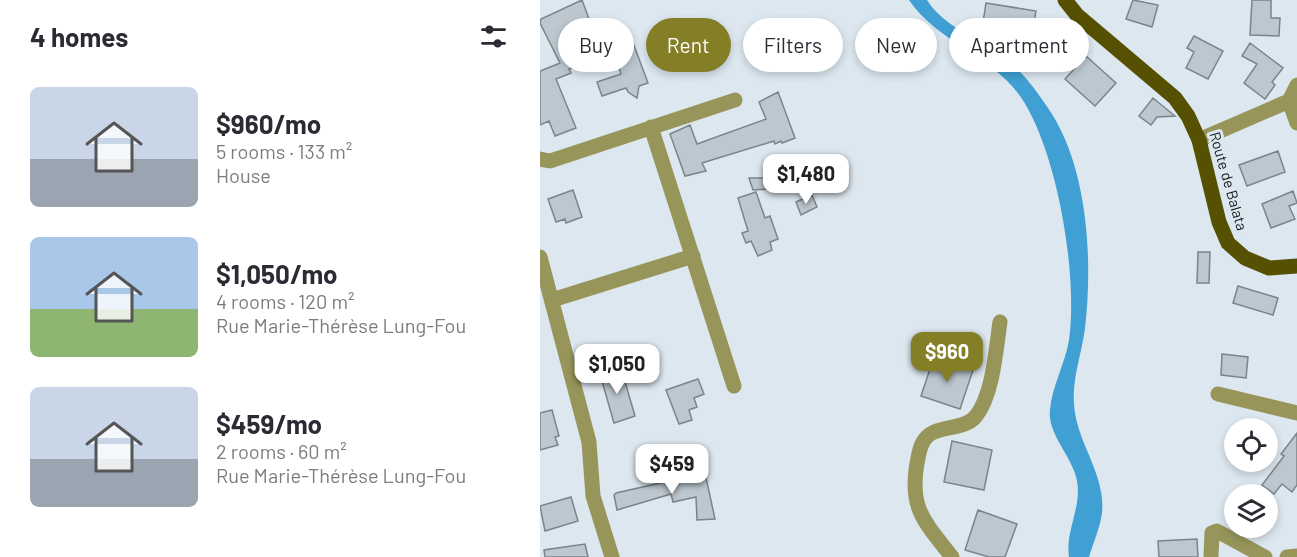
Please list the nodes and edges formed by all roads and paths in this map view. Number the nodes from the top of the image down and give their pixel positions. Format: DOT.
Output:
graph roads {
  1 [pos="1065,0"];
  2 [pos="1297,86"];
  3 [pos="735,100"];
  4 [pos="1289,101"];
  5 [pos="1297,123"];
  6 [pos="651,127"];
  7 [pos="1199,140"];
  8 [pos="540,159"];
  9 [pos="540,256"];
  10 [pos="693,256"];
  11 [pos="1297,266"];
  12 [pos="552,300"];
  13 [pos="1000,322"];
  14 [pos="734,386"];
  15 [pos="1218,394"];
  16 [pos="1297,413"];
  17 [pos="1297,556"];
  18 [pos="612,557"];
  19 [pos="952,557"];
  20 [pos="1210,557"];
  21 [pos="1265,557"];
  22 [pos="1287,557"];
  1 -- 7 [label="main road, Route de Balata"];
  2 -- 4 [label="street"];
  3 -- 6 [label="street"];
  4 -- 5 [label="street"];
  4 -- 7 [label="street"];
  6 -- 8 [label="street"];
  6 -- 10 [label="street"];
  7 -- 11 [label="main road, Route de Balata"];
  9 -- 12 [label="street"];
  10 -- 12 [label="street"];
  10 -- 14 [label="street"];
  12 -- 18 [label="street"];
  13 -- 19 [label="street"];
  15 -- 16 [label="street"];
  17 -- 22 [label="street"];
  20 -- 21 [label="street"];
}
